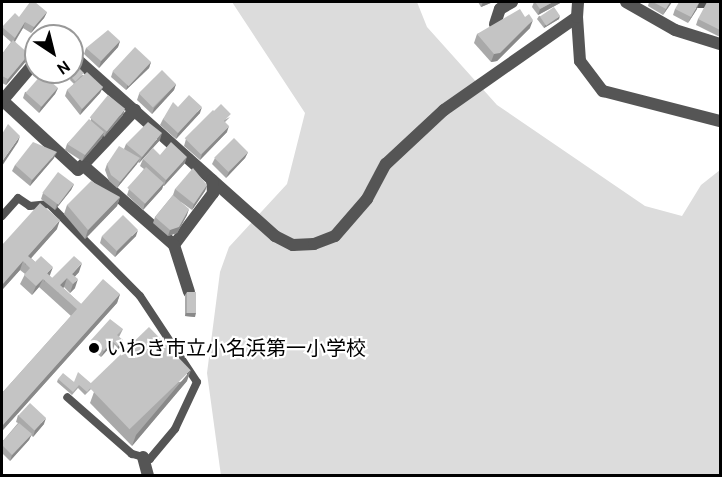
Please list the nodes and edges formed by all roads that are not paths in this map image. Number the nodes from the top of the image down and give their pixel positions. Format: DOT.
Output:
graph roads {
  1 [pos="512,2"];
  2 [pos="578,2"];
  3 [pos="626,2"];
  4 [pos="694,2"];
  5 [pos="706,2"];
  6 [pos="577,17"];
  7 [pos="495,24"];
  8 [pos="720,44"];
  9 [pos="84,65"];
  10 [pos="24,75"];
  11 [pos="2,100"];
  12 [pos="135,110"];
  13 [pos="720,121"];
  14 [pos="85,167"];
  15 [pos="212,180"];
  16 [pos="2,216"];
  17 [pos="174,245"];
  18 [pos="189,292"];
  19 [pos="67,396"];
  20 [pos="143,457"];
  21 [pos="148,476"];
  1 -- 7 [label="street"];
  2 -- 6 [label="street"];
  3 -- 8 [label="street"];
  4 -- 5 [label="street"];
  6 -- 13 [label="street"];
  6 -- 15 [label="street"];
  9 -- 12 [label="street"];
  10 -- 11 [label="street"];
  11 -- 14 [label="street"];
  12 -- 14 [label="street"];
  12 -- 15 [label="street"];
  14 -- 17 [label="street"];
  15 -- 17 [label="street"];
  16 -- 20 [label="lane"];
  17 -- 18 [label="street"];
  19 -- 20 [label="lane"];
  20 -- 21 [label="street"];
}
